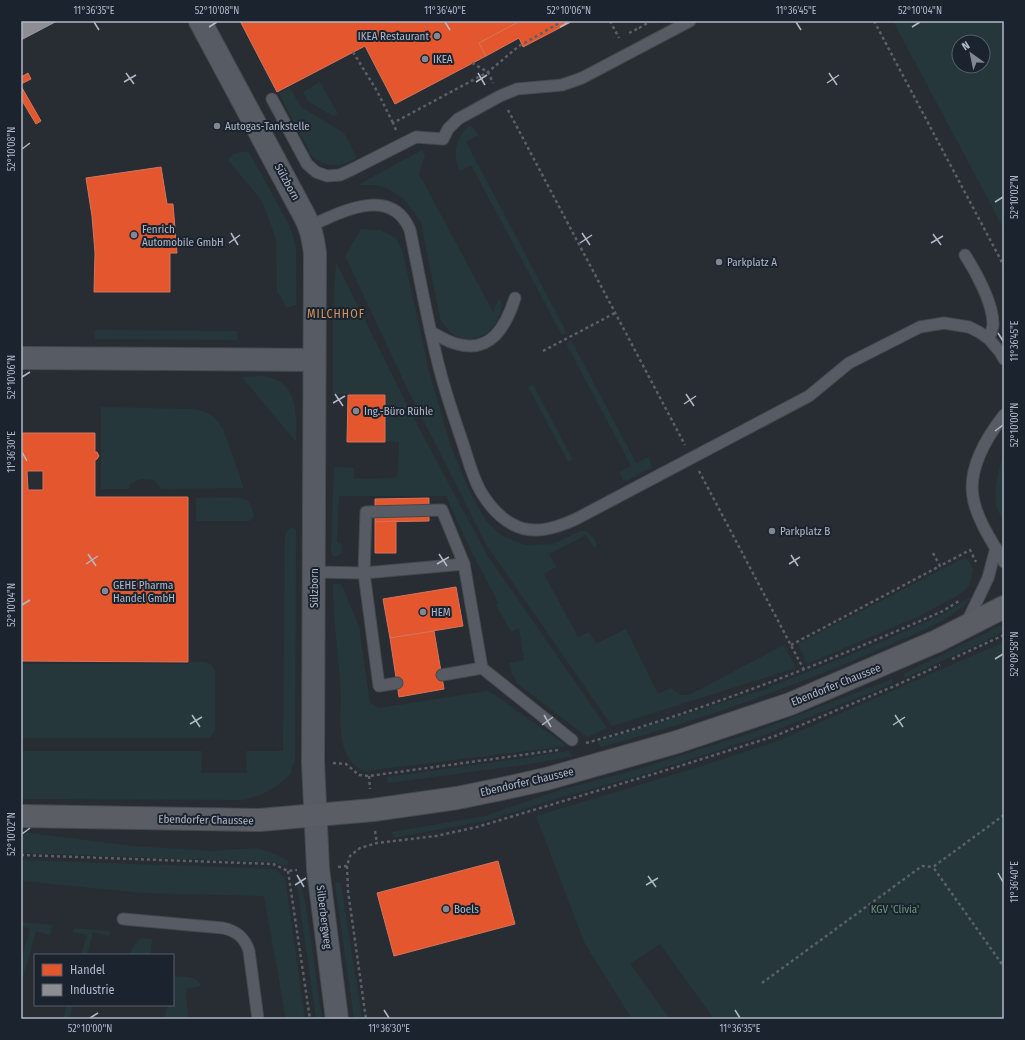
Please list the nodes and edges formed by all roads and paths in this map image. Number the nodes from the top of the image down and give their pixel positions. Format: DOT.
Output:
graph roads {
  1 [pos="200,21"];
  2 [pos="564,21"];
  3 [pos="610,21"];
  4 [pos="651,21"];
  5 [pos="690,21"];
  6 [pos="874,21"];
  7 [pos="638,28"];
  8 [pos="619,38"];
  9 [pos="353,52"];
  10 [pos="472,63"];
  11 [pos="488,72"];
  12 [pos="500,96"];
  13 [pos="272,99"];
  14 [pos="393,123"];
  15 [pos="403,144"];
  16 [pos="310,226"];
  17 [pos="965,255"];
  18 [pos="1004,266"];
  19 [pos="515,298"];
  20 [pos="615,313"];
  21 [pos="431,332"];
  22 [pos="988,339"];
  23 [pos="543,351"];
  24 [pos="21,358"];
  25 [pos="1004,359"];
  26 [pos="314,360"];
  27 [pos="1004,415"];
  28 [pos="692,458"];
  29 [pos="1000,549"];
  30 [pos="933,553"];
  31 [pos="1004,562"];
  32 [pos="464,564"];
  33 [pos="977,565"];
  34 [pos="940,566"];
  35 [pos="314,572"];
  36 [pos="364,573"];
  37 [pos="960,600"];
  38 [pos="1004,607"];
  39 [pos="964,628"];
  40 [pos="791,645"];
  41 [pos="482,668"];
  42 [pos="804,670"];
  43 [pos="442,675"];
  44 [pos="397,683"];
  45 [pos="572,740"];
  46 [pos="591,741"];
  47 [pos="563,749"];
  48 [pos="346,764"];
  49 [pos="369,776"];
  50 [pos="370,783"];
  51 [pos="315,815"];
  52 [pos="1004,815"];
  53 [pos="21,816"];
  54 [pos="376,834"];
  55 [pos="21,855"];
  56 [pos="347,866"];
  57 [pos="337,867"];
  58 [pos="933,867"];
  59 [pos="296,870"];
  60 [pos="288,871"];
  61 [pos="122,919"];
  62 [pos="1004,967"];
  63 [pos="762,983"];
  64 [pos="258,1019"];
  65 [pos="310,1019"];
  66 [pos="337,1019"];
  67 [pos="366,1019"];
  1 -- 16 [label="street, Sülzborn"];
  2 -- 11 [label="path"];
  3 -- 8 [label="path"];
  4 -- 7 [label="path"];
  5 -- 12 [label="lane"];
  6 -- 18 [label="path"];
  9 -- 14 [label="path"];
  10 -- 11 [label="path"];
  11 -- 12 [label="path"];
  11 -- 14 [label="path"];
  12 -- 15 [label="lane"];
  12 -- 20 [label="path"];
  13 -- 15 [label="lane"];
  14 -- 15 [label="path"];
  16 -- 21 [label="lane"];
  16 -- 26 [label="street, Sülzborn"];
  17 -- 22 [label="lane"];
  19 -- 21 [label="lane"];
  20 -- 23 [label="path"];
  20 -- 28 [label="path"];
  21 -- 28 [label="lane"];
  22 -- 25 [label="lane"];
  22 -- 28 [label="lane"];
  24 -- 26 [label="street"];
  26 -- 35 [label="street, Sülzborn"];
  27 -- 29 [label="lane"];
  28 -- 40 [label="path"];
  29 -- 31 [label="lane"];
  29 -- 39 [label="lane"];
  30 -- 34 [label="path"];
  32 -- 36 [label="lane"];
  32 -- 36 [label="lane"];
  32 -- 41 [label="lane"];
  33 -- 34 [label="path"];
  34 -- 40 [label="path"];
  35 -- 36 [label="lane"];
  35 -- 51 [label="street, Sülzborn"];
  36 -- 44 [label="lane"];
  37 -- 42 [label="path"];
  38 -- 39 [label="main road, Ebendorfer Chaussee"];
  39 -- 51 [label="main road, Ebendorfer Chaussee"];
  40 -- 42 [label="path"];
  41 -- 43 [label="lane"];
  41 -- 45 [label="lane"];
  42 -- 46 [label="path"];
  47 -- 49 [label="path"];
  48 -- 49 [label="path"];
  49 -- 50 [label="path"];
  51 -- 53 [label="main road, Ebendorfer Chaussee"];
  51 -- 66 [label="street, Silberbergweg"];
  52 -- 58 [label="path"];
  54 -- 56 [label="path"];
  55 -- 60 [label="path"];
  56 -- 57 [label="path"];
  56 -- 67 [label="path"];
  58 -- 62 [label="path"];
  58 -- 63 [label="path"];
  59 -- 60 [label="path"];
  60 -- 65 [label="path"];
  61 -- 64 [label="lane"];
}
